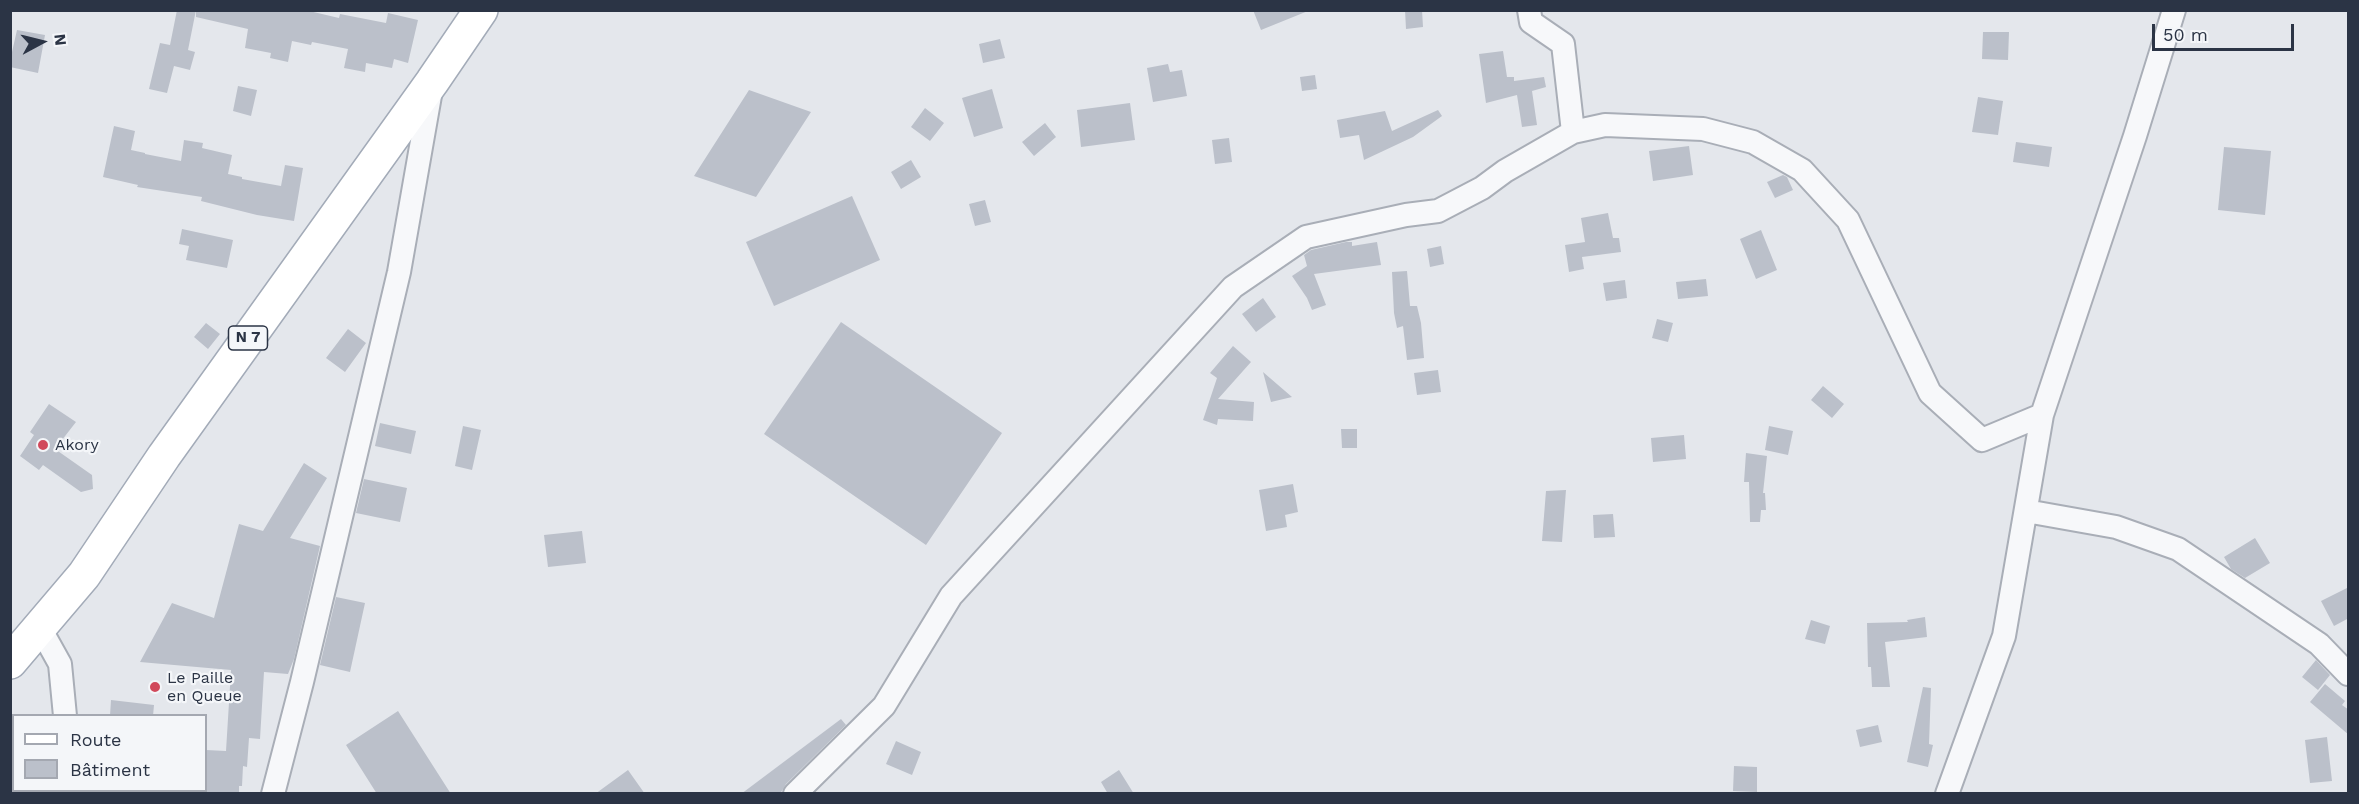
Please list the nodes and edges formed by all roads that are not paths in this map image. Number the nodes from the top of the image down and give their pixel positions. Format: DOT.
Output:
graph roads {
  1 [pos="1529,10"];
  2 [pos="2174,10"];
  3 [pos="475,12"];
  4 [pos="432,82"];
  5 [pos="1573,132"];
  6 [pos="2042,415"];
  7 [pos="2026,511"];
  8 [pos="40,628"];
  9 [pos="10,662"];
  10 [pos="2349,674"];
  11 [pos="65,714"];
  12 [pos="273,794"];
  13 [pos="795,794"];
  14 [pos="1947,794"];
  1 -- 5 [label="street"];
  2 -- 6 [label="street"];
  3 -- 4 [label="main road, N 7"];
  4 -- 8 [label="main road, N 7"];
  4 -- 12 [label="street"];
  5 -- 6 [label="street"];
  5 -- 13 [label="street"];
  6 -- 7 [label="street"];
  7 -- 10 [label="street"];
  7 -- 14 [label="street"];
  8 -- 9 [label="main road, N 7"];
  8 -- 11 [label="street"];
}
